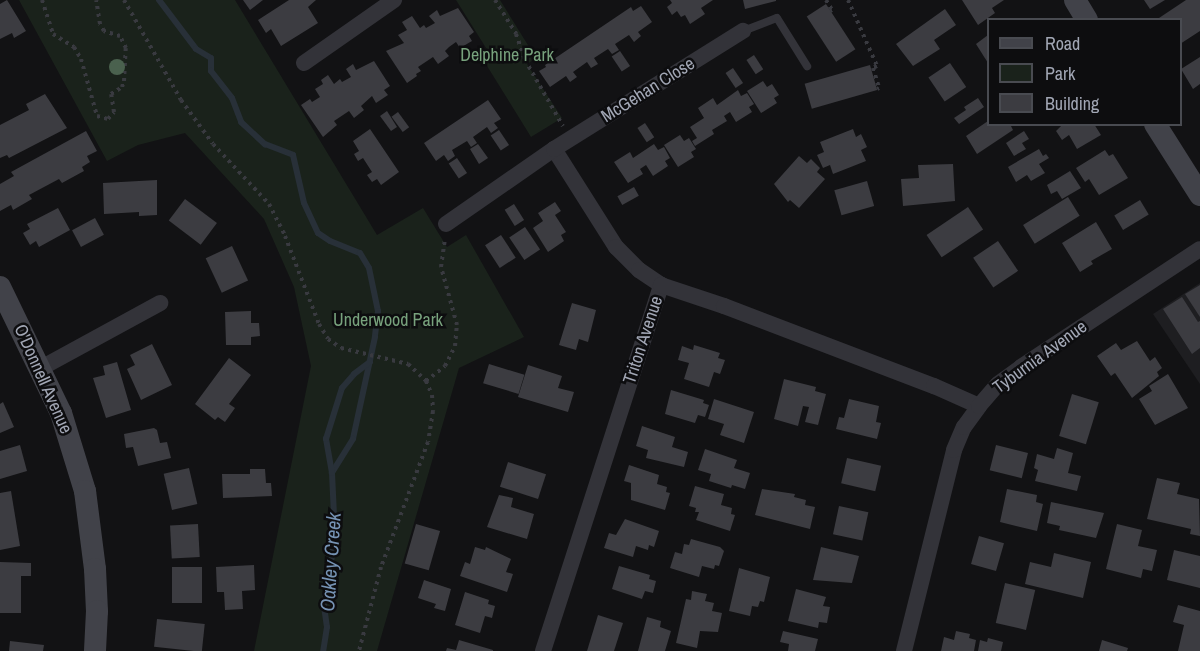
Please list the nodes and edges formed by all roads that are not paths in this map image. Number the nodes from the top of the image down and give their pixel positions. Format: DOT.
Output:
graph roads {
  1 [pos="394,0"];
  2 [pos="1075,0"];
  3 [pos="1086,18"];
  4 [pos="743,31"];
  5 [pos="304,63"];
  6 [pos="807,66"];
  7 [pos="1156,126"];
  8 [pos="554,149"];
  9 [pos="1200,195"];
  10 [pos="446,224"];
  11 [pos="1200,249"];
  12 [pos="661,285"];
  13 [pos="0,287"];
  14 [pos="160,303"];
  15 [pos="41,368"];
  16 [pos="979,406"];
  17 [pos="95,651"];
  18 [pos="543,651"];
  19 [pos="904,651"];
  1 -- 5 [label="street"];
  2 -- 3 [label="street"];
  4 -- 6 [label="lane"];
  4 -- 8 [label="street, McGehan Close"];
  7 -- 9 [label="street"];
  8 -- 10 [label="street, McGehan Close"];
  8 -- 12 [label="street"];
  11 -- 16 [label="street, Tyburnia Avenue"];
  12 -- 16 [label="street, Triton Avenue"];
  12 -- 18 [label="street, Triton Avenue"];
  13 -- 15 [label="street, O'Donnell Avenue"];
  14 -- 15 [label="street"];
  15 -- 17 [label="street, O'Donnell Avenue"];
  16 -- 19 [label="street, Tyburnia Avenue"];
}
